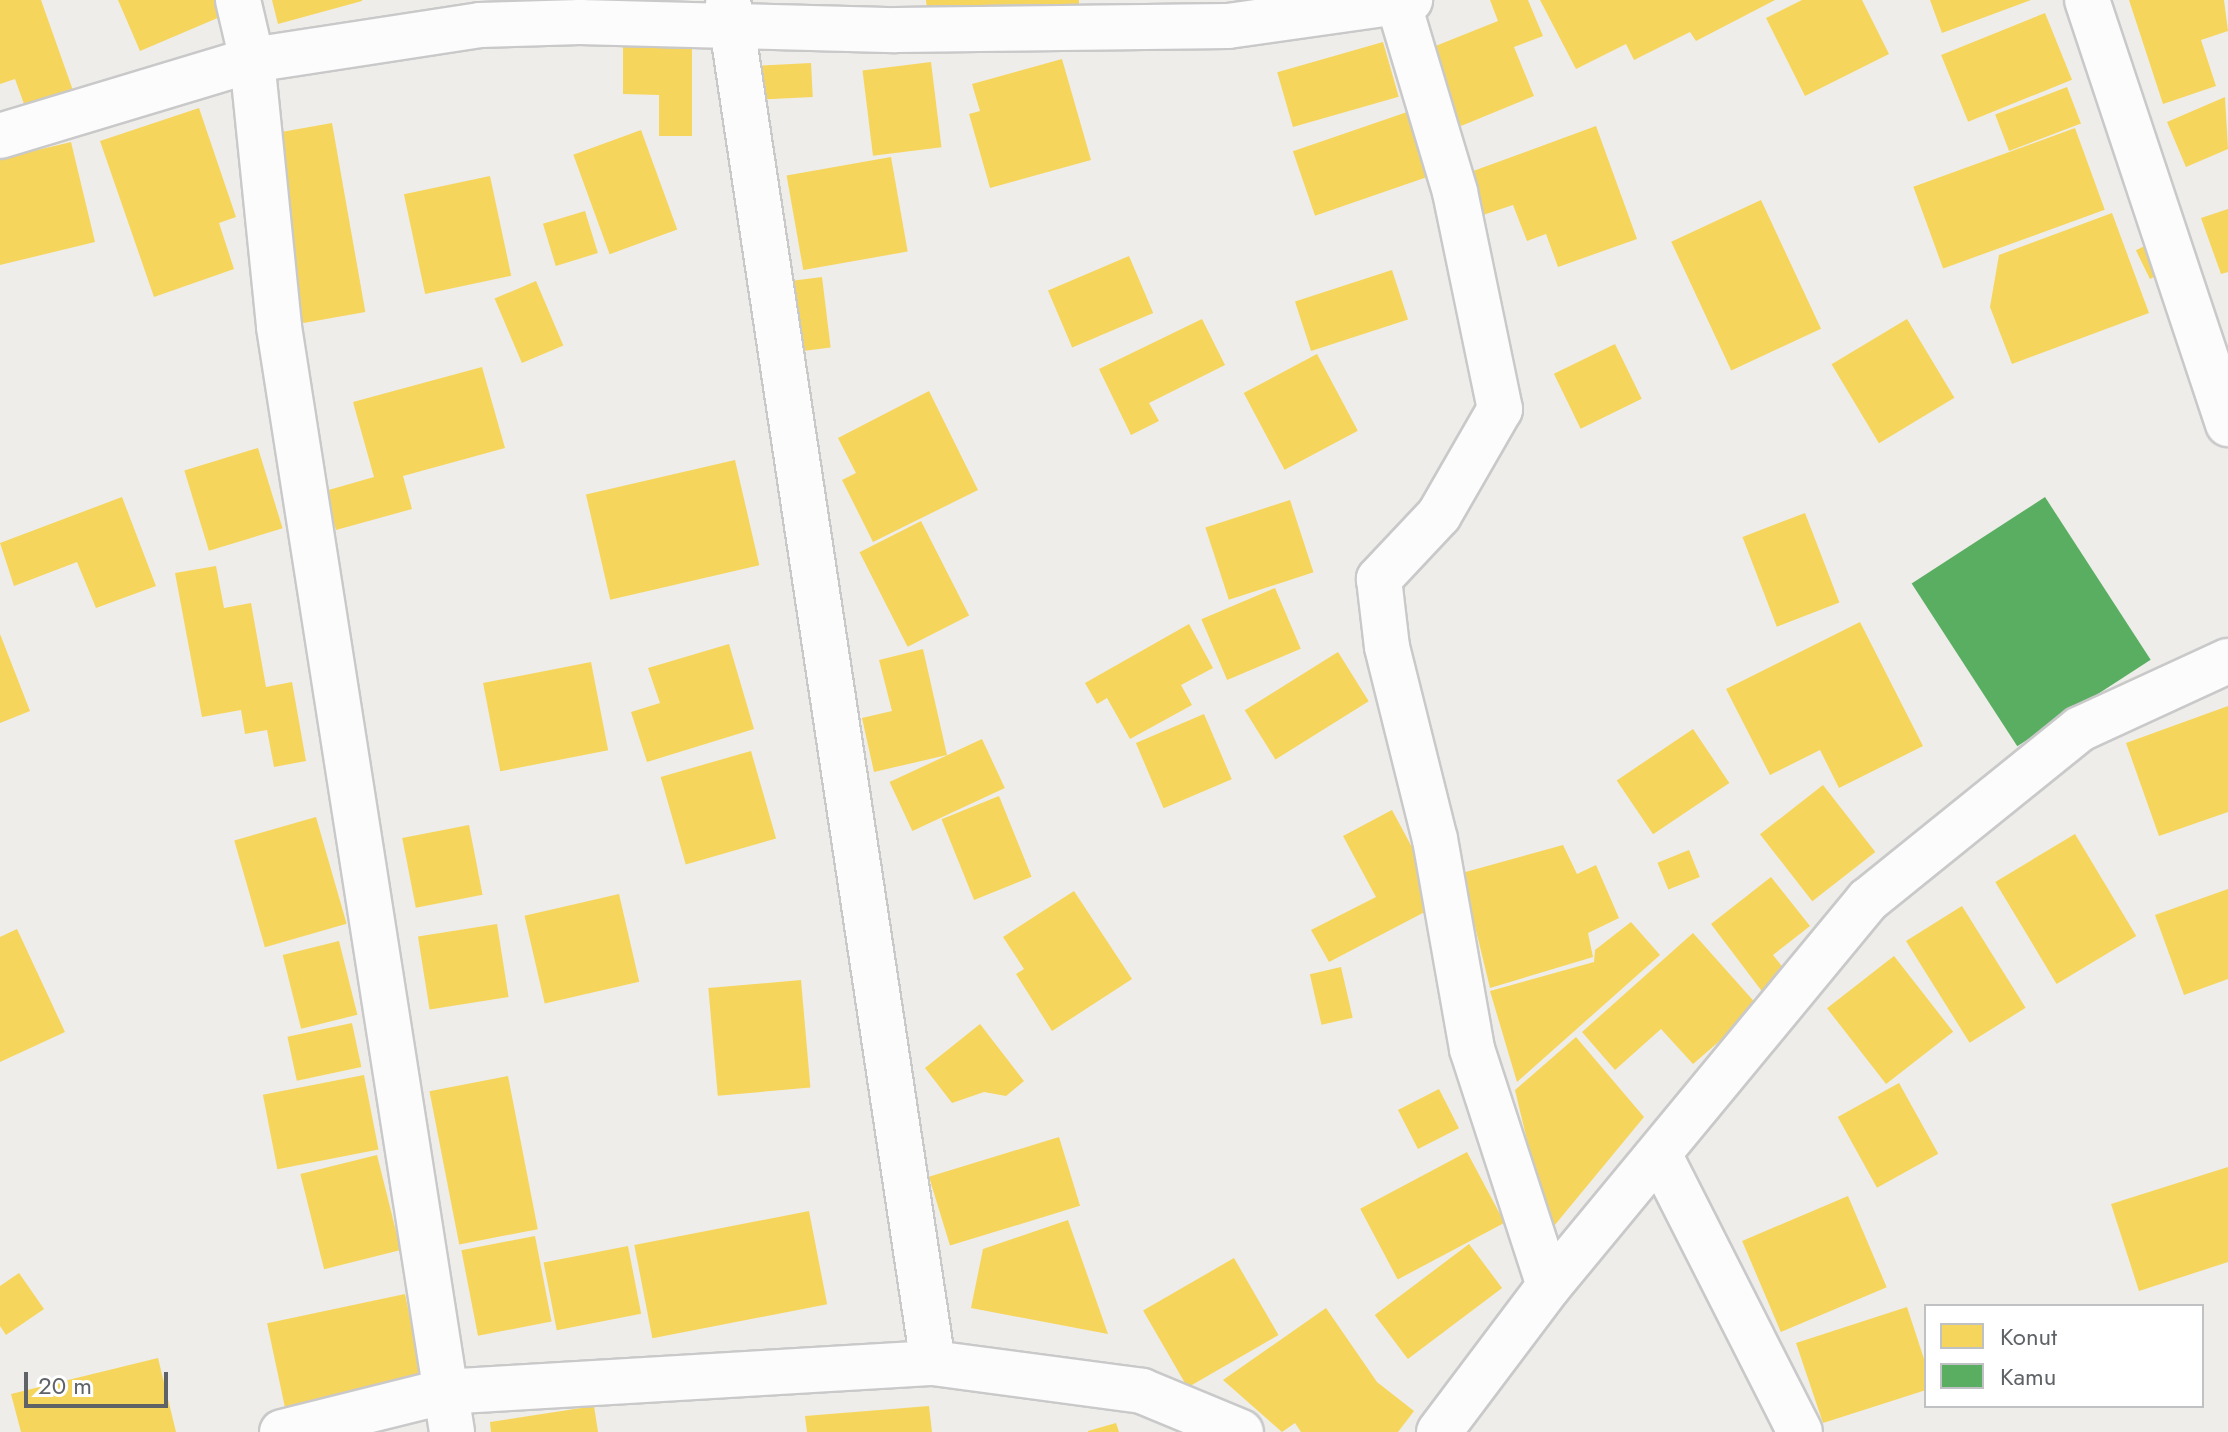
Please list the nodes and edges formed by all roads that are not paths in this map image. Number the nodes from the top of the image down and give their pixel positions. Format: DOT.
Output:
graph roads {
  1 [pos="238,0"];
  2 [pos="2087,0"];
  3 [pos="1405,2"];
  4 [pos="730,13"];
  5 [pos="1227,13"];
  6 [pos="252,60"];
  7 [pos="0,136"];
  8 [pos="2228,424"];
  9 [pos="2228,661"];
  10 [pos="1660,1156"];
  11 [pos="1549,1286"];
  12 [pos="933,1363"];
  13 [pos="448,1412"];
  14 [pos="282,1432"];
  15 [pos="1241,1432"];
  16 [pos="1439,1432"];
  17 [pos="1800,1432"];
  1 -- 6 [label="street"];
  2 -- 8 [label="street"];
  3 -- 5 [label="street"];
  3 -- 11 [label="street"];
  4 -- 5 [label="street"];
  4 -- 6 [label="street"];
  4 -- 12 [label="street"];
  6 -- 7 [label="street"];
  6 -- 13 [label="street"];
  9 -- 10 [label="street"];
  10 -- 11 [label="street"];
  10 -- 17 [label="street"];
  11 -- 16 [label="street"];
  12 -- 13 [label="street"];
  12 -- 15 [label="street"];
  13 -- 14 [label="street"];
}
